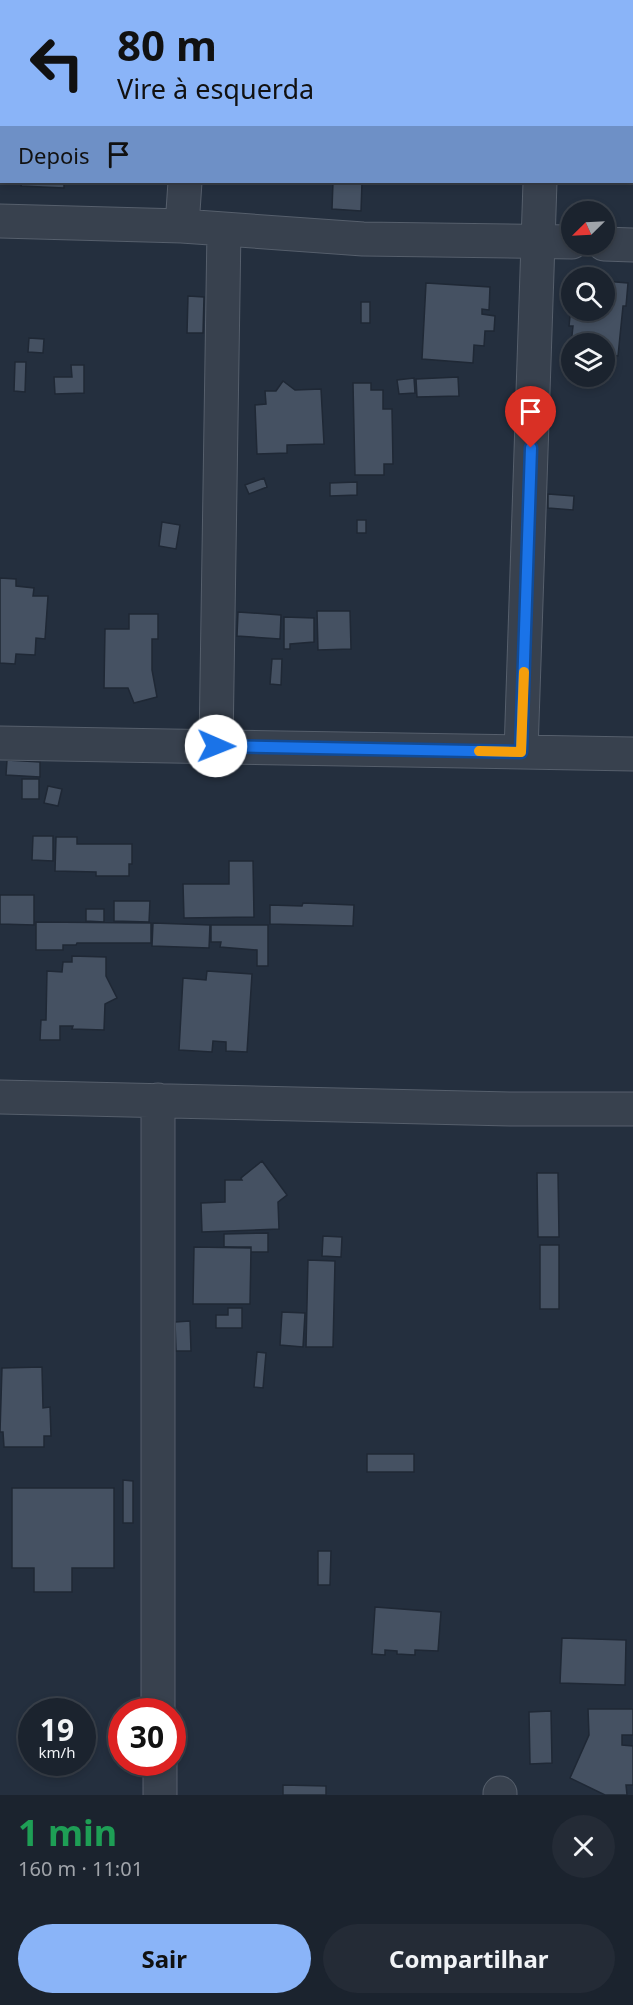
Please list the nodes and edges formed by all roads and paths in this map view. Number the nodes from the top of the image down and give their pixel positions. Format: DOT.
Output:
graph roads {
  1 [pos="185,183"];
  2 [pos="540,183"];
  3 [pos="0,221"];
  4 [pos="182,226"];
  5 [pos="224,229"];
  6 [pos="537,240"];
  7 [pos="561,241"];
  8 [pos="615,244"];
  9 [pos="633,245"];
  10 [pos="0,743"];
  11 [pos="216,746"];
  12 [pos="521,752"];
  13 [pos="633,754"];
  14 [pos="0,1097"];
  15 [pos="162,1100"];
  16 [pos="633,1109"];
  17 [pos="159,1698"];
  18 [pos="159,1776"];
  19 [pos="159,1795"];
  1 -- 4 [label="street"];
  2 -- 6 [label="street"];
  3 -- 4 [label="street"];
  4 -- 5 [label="street"];
  5 -- 6 [label="street"];
  5 -- 11 [label="street"];
  6 -- 7 [label="street"];
  6 -- 12 [label="street"];
  8 -- 9 [label="street"];
  10 -- 11 [label="street"];
  11 -- 12 [label="street"];
  12 -- 13 [label="street"];
  14 -- 15 [label="street"];
  15 -- 16 [label="street"];
  15 -- 17 [label="street"];
  18 -- 19 [label="street"];
}
